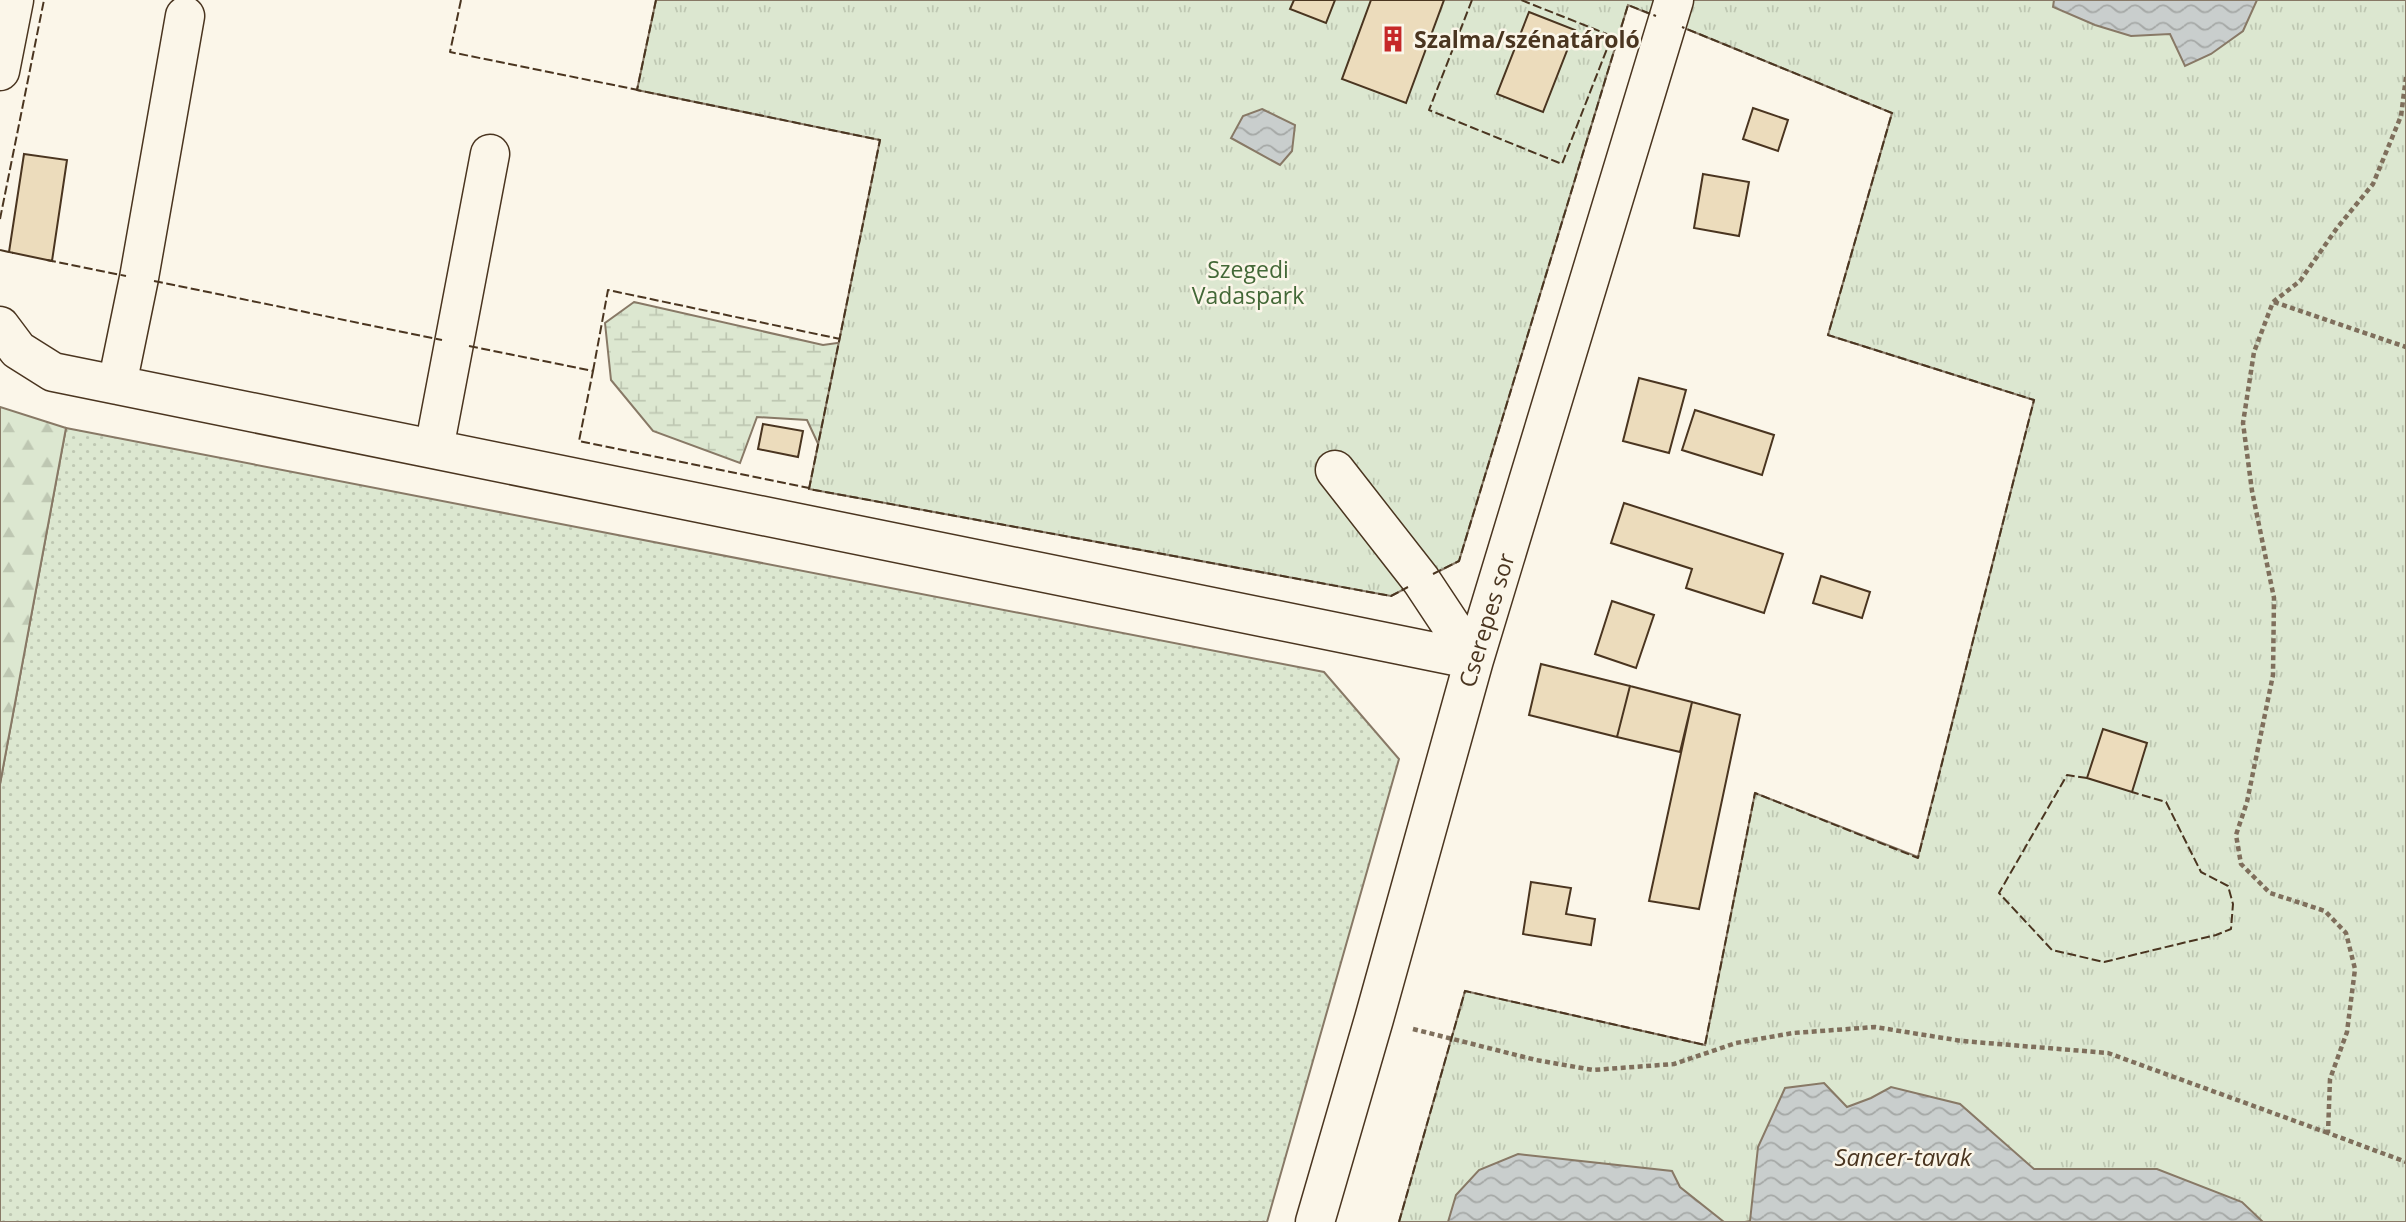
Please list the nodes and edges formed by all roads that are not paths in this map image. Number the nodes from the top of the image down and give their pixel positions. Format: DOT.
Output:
graph roads {
  1 [pos="14,0"];
  2 [pos="1672,11"];
  3 [pos="186,16"];
  4 [pos="0,71"];
  5 [pos="490,154"];
  6 [pos="0,326"];
  7 [pos="117,385"];
  8 [pos="434,449"];
  9 [pos="1335,470"];
  10 [pos="1474,660"];
  11 [pos="1315,1222"];
  1 -- 4 [label="street"];
  2 -- 10 [label="street, Cserepes sor"];
  3 -- 7 [label="street"];
  5 -- 8 [label="street"];
  6 -- 7 [label="street"];
  7 -- 8 [label="street"];
  8 -- 10 [label="street"];
  9 -- 10 [label="street"];
  10 -- 11 [label="street, Cserepes sor"];
}
